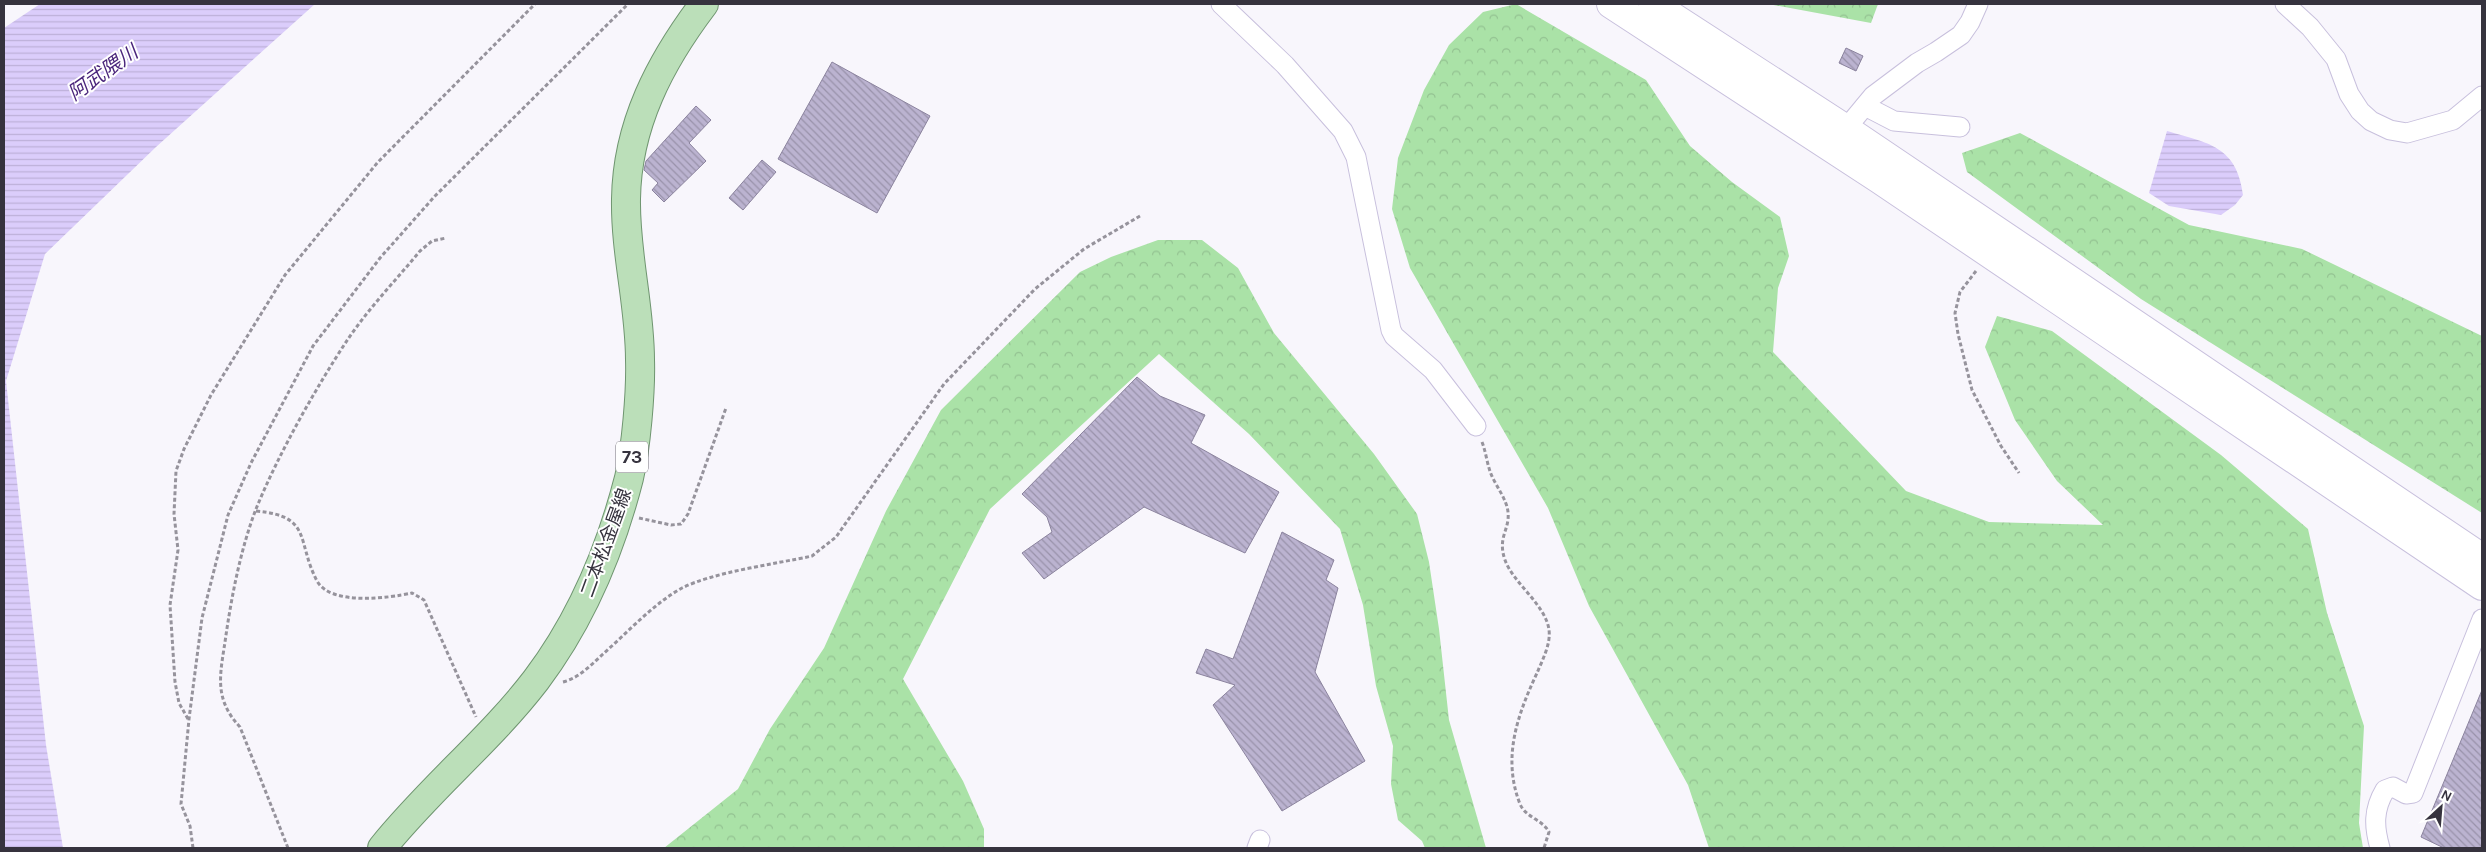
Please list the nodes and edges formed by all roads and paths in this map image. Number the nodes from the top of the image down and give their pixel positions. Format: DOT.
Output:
graph roads {
  1 [pos="535,4"];
  2 [pos="628,4"];
  3 [pos="704,4"];
  4 [pos="1222,4"];
  5 [pos="1611,4"];
  6 [pos="1653,4"];
  7 [pos="1978,4"];
  8 [pos="2285,4"];
  9 [pos="2482,96"];
  10 [pos="1865,106"];
  11 [pos="1960,127"];
  12 [pos="1838,138"];
  13 [pos="1140,216"];
  14 [pos="446,238"];
  15 [pos="1989,252"];
  16 [pos="726,408"];
  17 [pos="1476,426"];
  18 [pos="2019,473"];
  19 [pos="256,511"];
  20 [pos="619,514"];
  21 [pos="2482,558"];
  22 [pos="2482,586"];
  23 [pos="2482,619"];
  24 [pos="536,679"];
  25 [pos="189,719"];
  26 [pos="481,742"];
  27 [pos="193,848"];
  28 [pos="288,848"];
  29 [pos="382,848"];
  30 [pos="1544,848"];
  31 [pos="2380,848"];
  1 -- 25 [label="path"];
  2 -- 25 [label="path"];
  3 -- 20 [label="main road, 二本松金屋線 / 73"];
  4 -- 17 [label="street"];
  5 -- 12 [label="street"];
  6 -- 12 [label="street"];
  7 -- 10 [label="street"];
  8 -- 9 [label="street"];
  10 -- 11 [label="street"];
  10 -- 12 [label="street"];
  12 -- 15 [label="street"];
  12 -- 21 [label="street"];
  13 -- 24 [label="path"];
  14 -- 19 [label="path"];
  15 -- 18 [label="path"];
  15 -- 22 [label="street"];
  16 -- 20 [label="path"];
  17 -- 30 [label="path"];
  19 -- 26 [label="path"];
  19 -- 28 [label="path"];
  20 -- 24 [label="main road, 二本松金屋線 / 73"];
  23 -- 31 [label="street"];
  24 -- 26 [label="main road, 二本松金屋線 / 73"];
  25 -- 27 [label="path"];
  26 -- 29 [label="main road, 二本松金屋線 / 73"];
}
